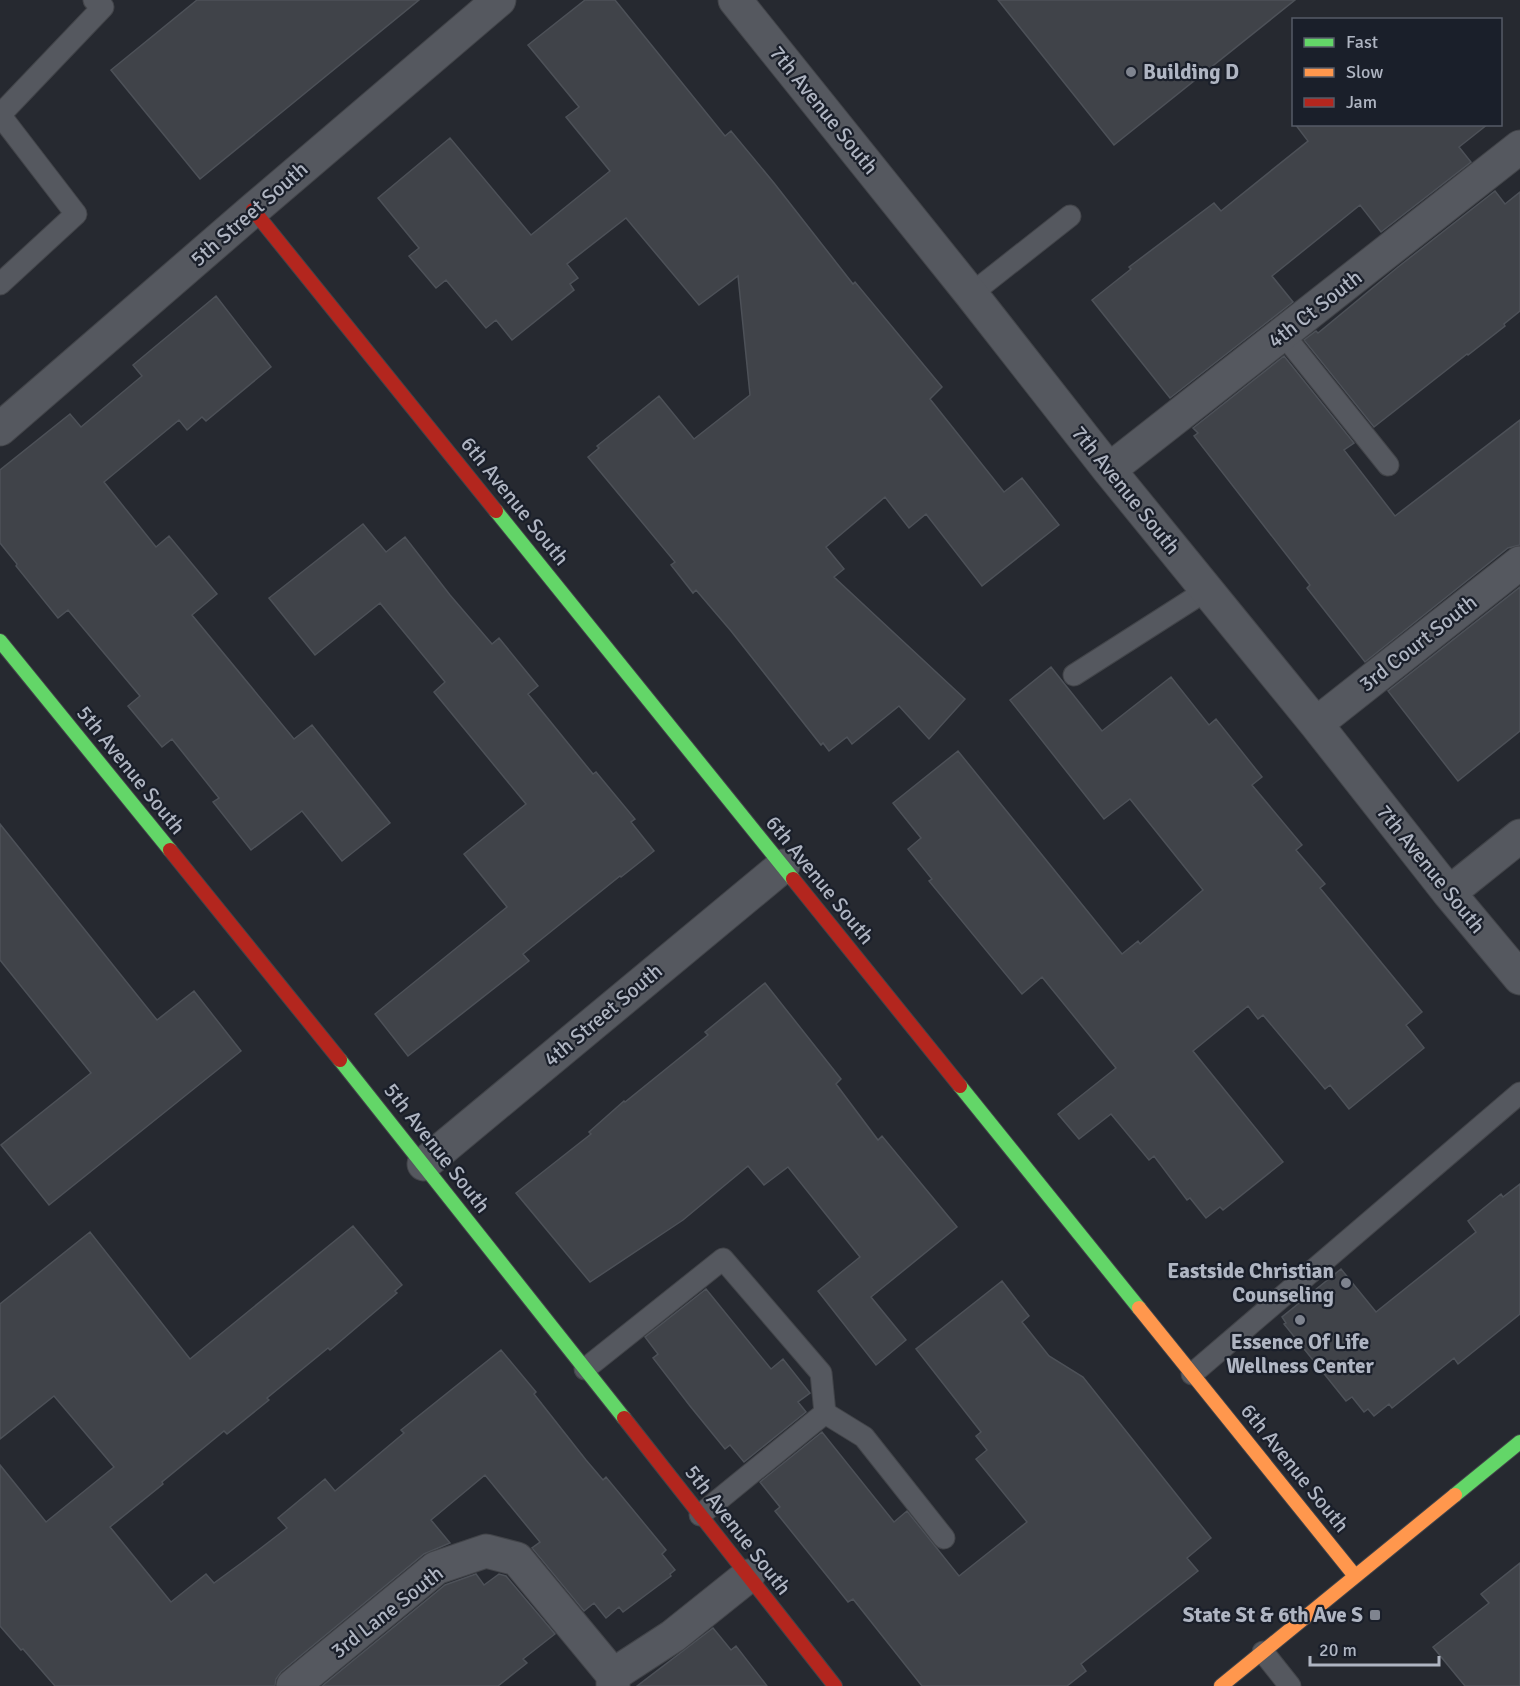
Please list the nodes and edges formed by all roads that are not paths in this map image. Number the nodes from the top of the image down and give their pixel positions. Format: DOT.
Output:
graph roads {
  1 [pos="500,0"];
  2 [pos="735,0"];
  3 [pos="103,2"];
  4 [pos="0,115"];
  5 [pos="1520,147"];
  6 [pos="253,210"];
  7 [pos="1070,216"];
  8 [pos="0,284"];
  9 [pos="971,294"];
  10 [pos="1283,334"];
  11 [pos="0,429"];
  12 [pos="1388,465"];
  13 [pos="1109,470"];
  14 [pos="1520,563"];
  15 [pos="1207,590"];
  16 [pos="0,641"];
  17 [pos="1074,675"];
  18 [pos="1316,724"];
  19 [pos="1520,836"];
  20 [pos="783,866"];
  21 [pos="1449,893"];
  22 [pos="1520,978"];
  23 [pos="1520,1093"];
  24 [pos="424,1164"];
  25 [pos="585,1369"];
  26 [pos="1192,1374"];
  27 [pos="825,1413"];
  28 [pos="1520,1442"];
  29 [pos="700,1515"];
  30 [pos="944,1538"];
  31 [pos="748,1576"];
  32 [pos="1355,1576"];
  33 [pos="1263,1652"];
  34 [pos="613,1681"];
  35 [pos="293,1686"];
  36 [pos="835,1686"];
  37 [pos="1221,1686"];
  38 [pos="1290,1686"];
  1 -- 6 [label="street, 5th Street South"];
  2 -- 9 [label="street, 7th Avenue South"];
  3 -- 4 [label="lane"];
  4 -- 8 [label="lane"];
  5 -- 10 [label="street, 4th Ct South"];
  6 -- 11 [label="street, 5th Street South"];
  6 -- 20 [label="street, 6th Avenue South"];
  7 -- 9 [label="lane"];
  9 -- 13 [label="street, 7th Avenue South"];
  10 -- 12 [label="lane"];
  10 -- 13 [label="street, 4th Ct South"];
  13 -- 15 [label="street, 7th Avenue South"];
  14 -- 18 [label="street, 3rd Court South"];
  15 -- 17 [label="lane"];
  15 -- 18 [label="street, 7th Avenue South"];
  16 -- 24 [label="street, 5th Avenue South"];
  18 -- 21 [label="street, 7th Avenue South"];
  19 -- 21 [label="street"];
  20 -- 24 [label="street, 4th Street South"];
  20 -- 26 [label="street, 6th Avenue South"];
  21 -- 22 [label="street, 7th Avenue South"];
  23 -- 26 [label="lane"];
  24 -- 25 [label="street, 5th Avenue South"];
  25 -- 27 [label="lane"];
  25 -- 29 [label="street, 5th Avenue South"];
  26 -- 32 [label="street, 6th Avenue South"];
  27 -- 29 [label="lane"];
  27 -- 30 [label="lane"];
  28 -- 32 [label="street"];
  29 -- 31 [label="street, 5th Avenue South"];
  31 -- 34 [label="street, 3rd Lane South"];
  31 -- 36 [label="street, 5th Avenue South"];
  32 -- 33 [label="street"];
  33 -- 37 [label="street"];
  33 -- 38 [label="lane"];
  34 -- 35 [label="street, 3rd Lane South"];
}
